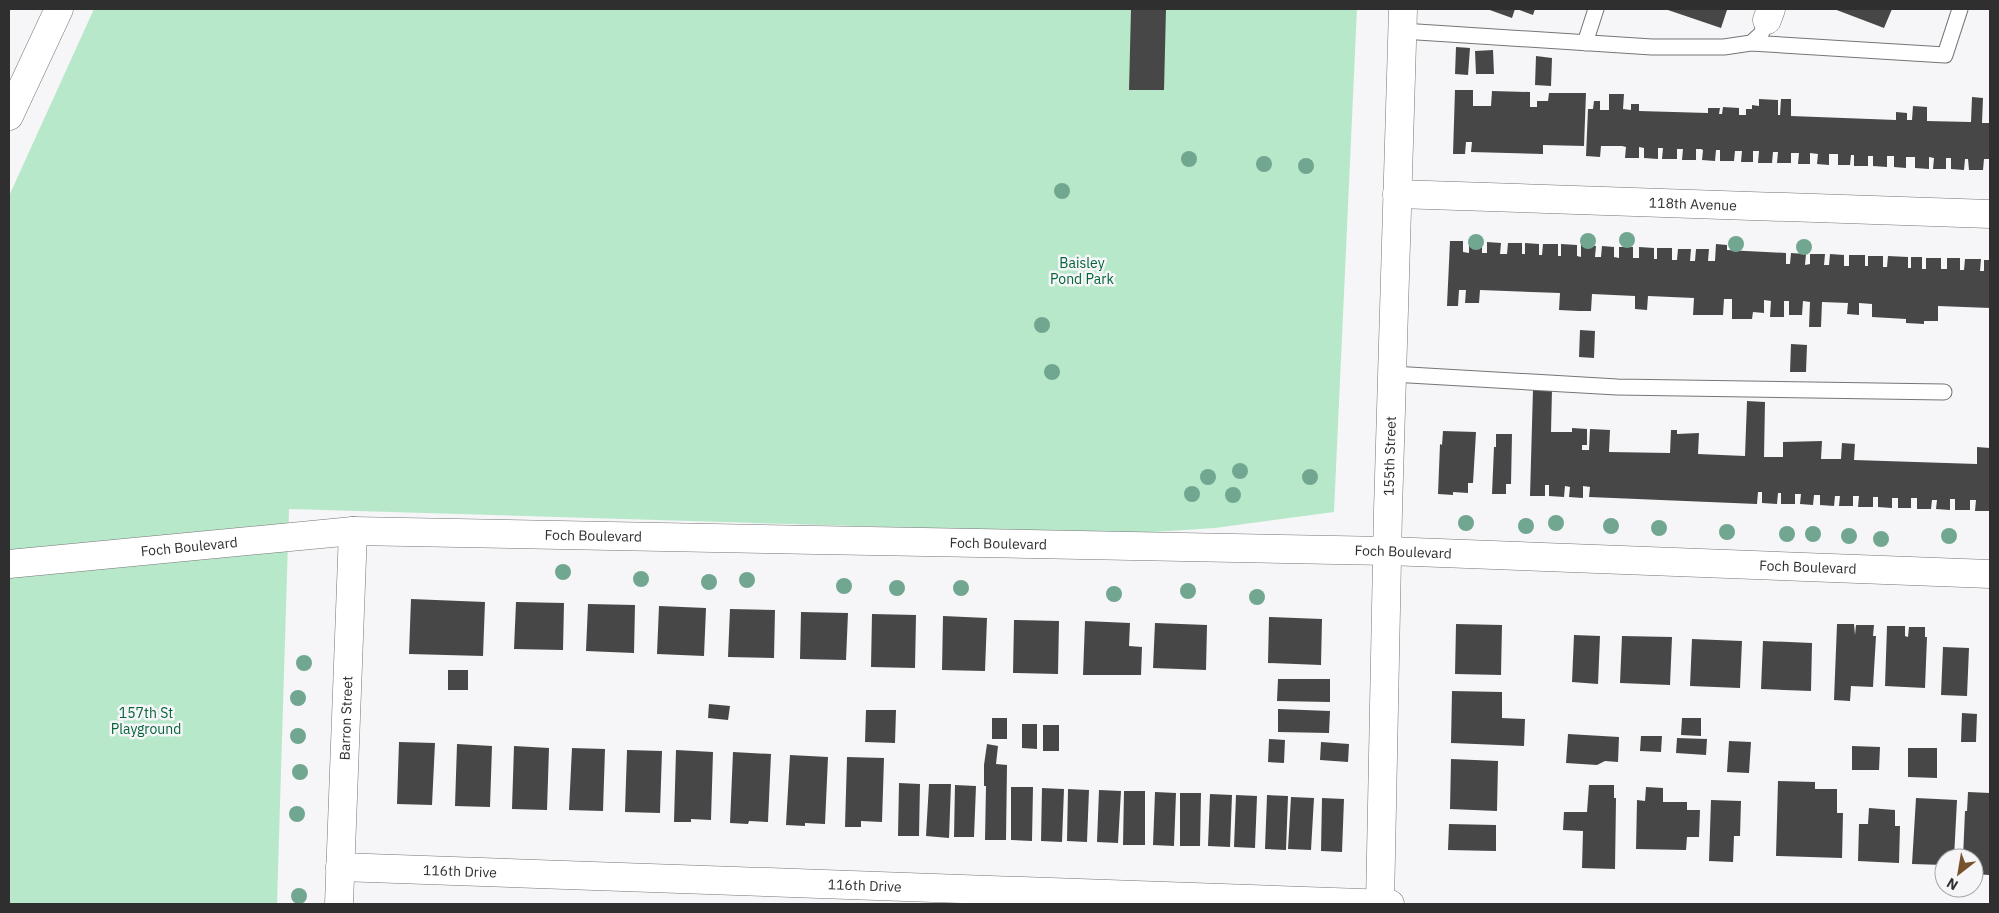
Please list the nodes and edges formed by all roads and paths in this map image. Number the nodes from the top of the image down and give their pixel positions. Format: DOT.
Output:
graph roads {
  1 [pos="59,9"];
  2 [pos="1596,9"];
  3 [pos="1960,9"];
  4 [pos="1769,14"];
  5 [pos="1403,20"];
  6 [pos="1585,43"];
  7 [pos="1751,43"];
  8 [pos="9,116"];
  9 [pos="1396,194"];
  10 [pos="1990,214"];
  11 [pos="1392,374"];
  12 [pos="1944,392"];
  13 [pos="353,531"];
  14 [pos="1387,551"];
  15 [pos="9,564"];
  16 [pos="1990,574"];
  17 [pos="340,867"];
  18 [pos="339,904"];
  19 [pos="1380,904"];
  20 [pos="1390,904"];
  1 -- 8 [label="street"];
  2 -- 6 [label="lane"];
  3 -- 7 [label="lane"];
  4 -- 7 [label="lane"];
  5 -- 6 [label="lane"];
  5 -- 9 [label="street, 155th Street"];
  6 -- 7 [label="lane"];
  9 -- 10 [label="street, 118th Avenue"];
  9 -- 11 [label="street, 155th Street"];
  11 -- 12 [label="lane"];
  11 -- 14 [label="street, 155th Street"];
  13 -- 14 [label="street, Foch Boulevard"];
  13 -- 15 [label="street, Foch Boulevard"];
  13 -- 17 [label="street, Barron Street"];
  14 -- 16 [label="street, Foch Boulevard"];
  14 -- 19 [label="street, 155th Street"];
  17 -- 18 [label="street, Barron Street"];
  17 -- 19 [label="street, 116th Drive"];
  19 -- 20 [label="street, 116th Drive"];
}
